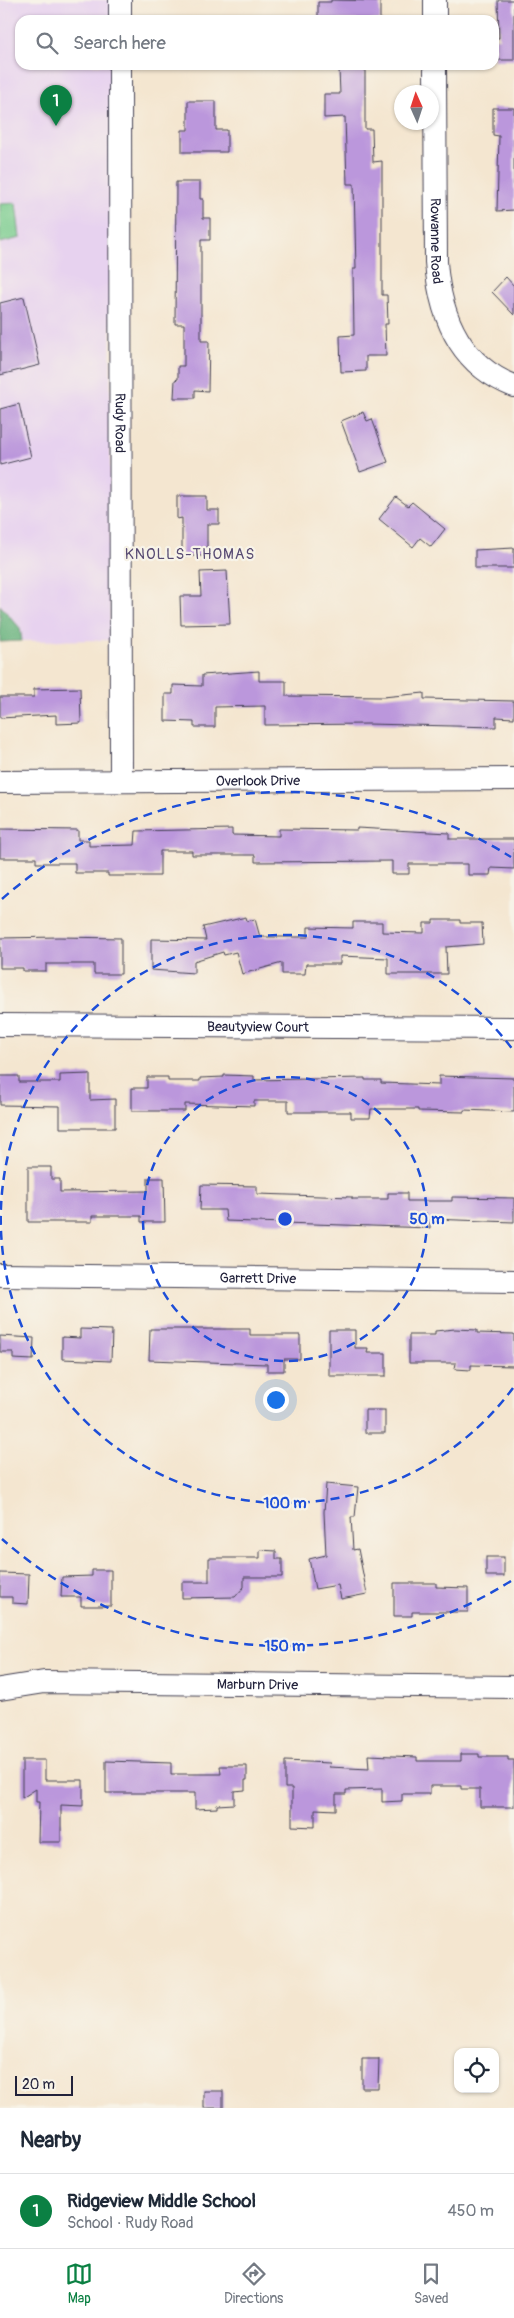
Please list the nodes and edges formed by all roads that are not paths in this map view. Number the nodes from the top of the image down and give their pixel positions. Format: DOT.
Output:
graph roads {
  1 [pos="120,0"];
  2 [pos="435,0"];
  3 [pos="120,15"];
  4 [pos="435,15"];
  5 [pos="120,70"];
  6 [pos="435,70"];
  7 [pos="514,386"];
  8 [pos="514,779"];
  9 [pos="120,781"];
  10 [pos="0,782"];
  11 [pos="0,1025"];
  12 [pos="514,1028"];
  13 [pos="0,1276"];
  14 [pos="514,1281"];
  15 [pos="514,1687"];
  16 [pos="0,1689"];
  1 -- 3 [label="street"];
  2 -- 4 [label="street"];
  5 -- 9 [label="street, Rudy Road"];
  6 -- 7 [label="street, Rowanne Road"];
  8 -- 9 [label="street, Overlook Drive"];
  9 -- 10 [label="street, Overlook Drive"];
  11 -- 12 [label="street, Beautyview Court"];
  13 -- 14 [label="street, Garrett Drive"];
  15 -- 16 [label="street, Marburn Drive"];
}
